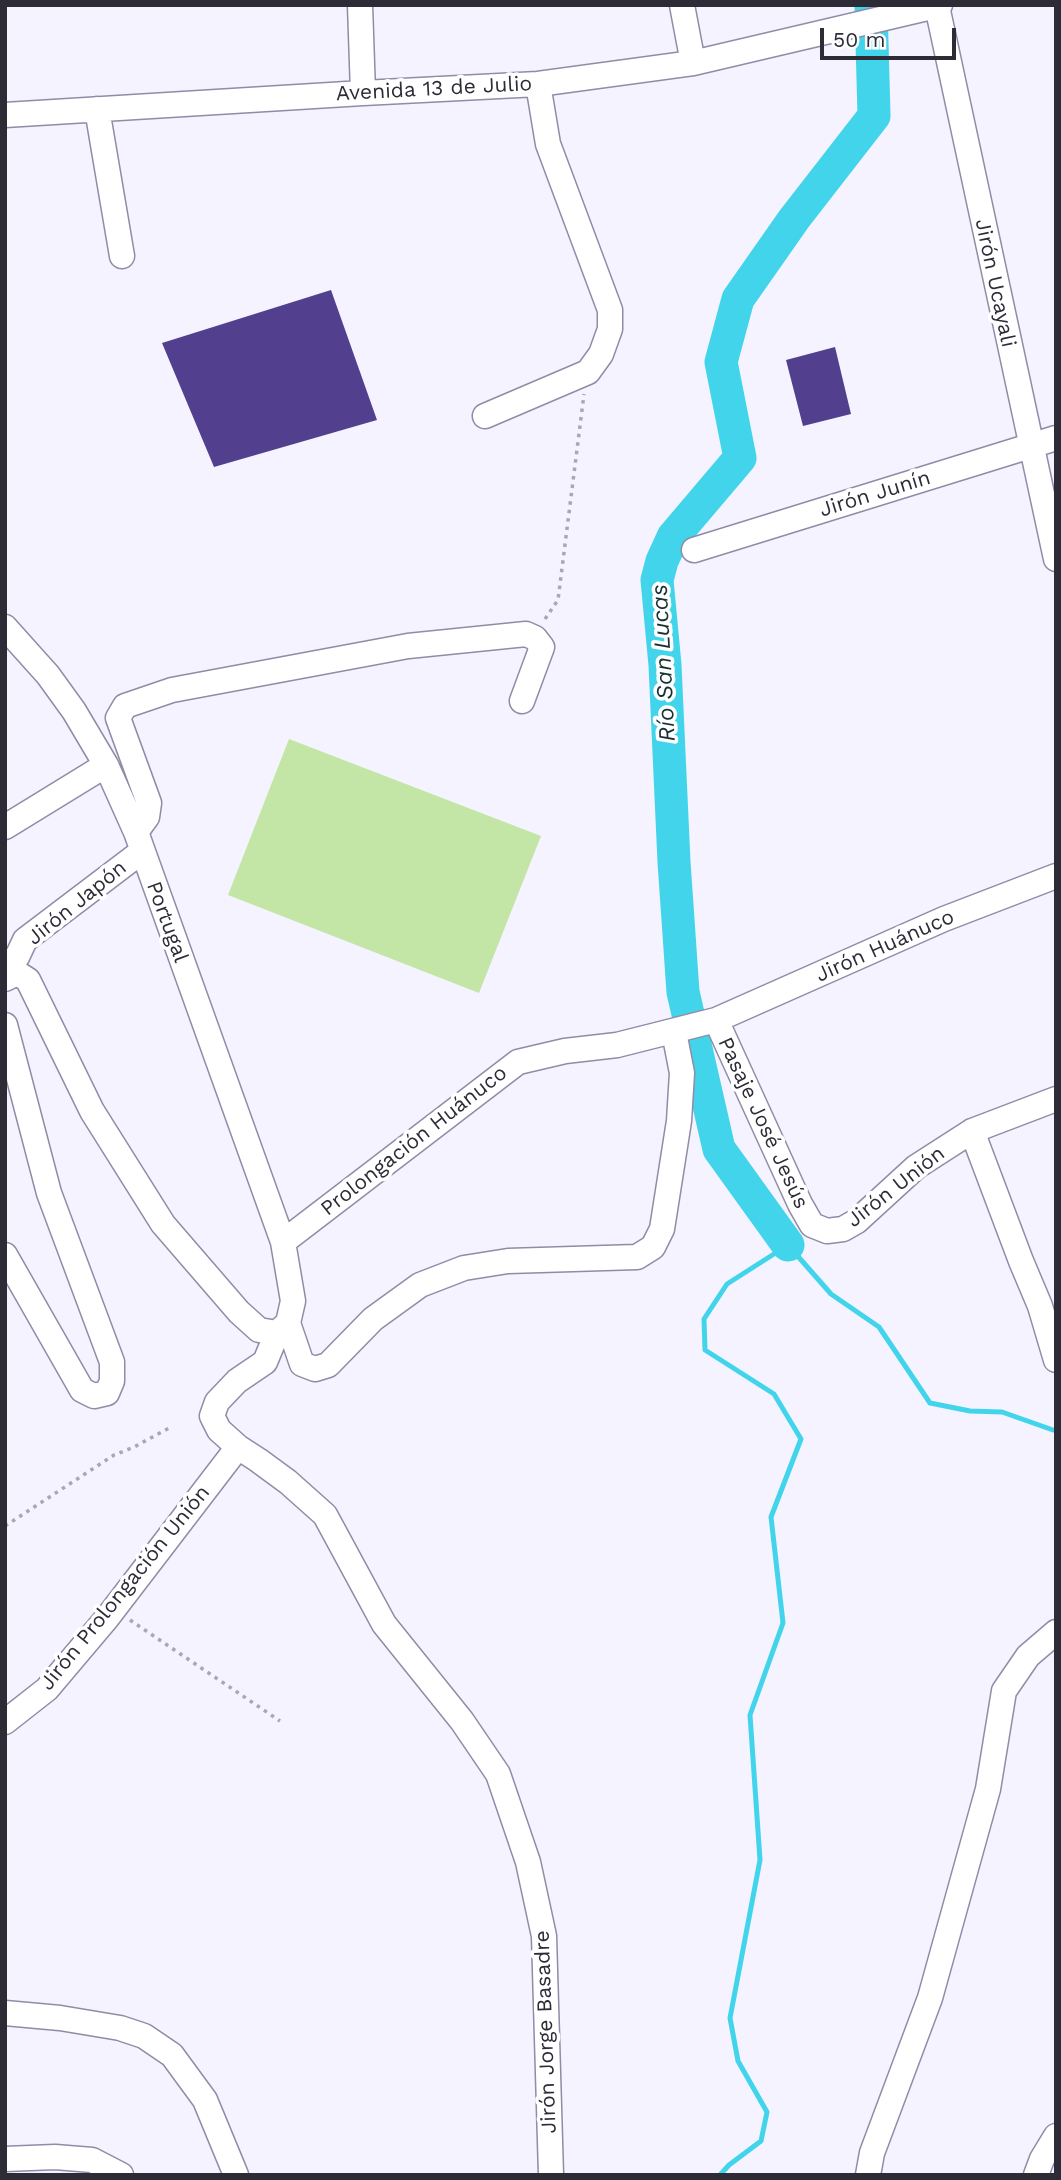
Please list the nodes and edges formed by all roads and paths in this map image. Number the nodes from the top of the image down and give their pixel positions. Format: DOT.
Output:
graph roads {
  1 [pos="360,5"];
  2 [pos="682,5"];
  3 [pos="930,8"];
  4 [pos="693,63"];
  5 [pos="538,84"];
  6 [pos="363,93"];
  7 [pos="97,109"];
  8 [pos="5,115"];
  9 [pos="122,256"];
  10 [pos="588,372"];
  11 [pos="485,416"];
  12 [pos="1056,438"];
  13 [pos="1030,446"];
  14 [pos="694,550"];
  15 [pos="1056,559"];
  16 [pos="5,627"];
  17 [pos="526,634"];
  18 [pos="522,701"];
  19 [pos="106,765"];
  20 [pos="5,827"];
  21 [pos="139,842"];
  22 [pos="1056,876"];
  23 [pos="11,968"];
  24 [pos="5,1025"];
  25 [pos="694,1025"];
  26 [pos="1056,1099"];
  27 [pos="972,1131"];
  28 [pos="812,1225"];
  29 [pos="283,1242"];
  30 [pos="5,1255"];
  31 [pos="283,1328"];
  32 [pos="1056,1360"];
  33 [pos="170,1427"];
  34 [pos="238,1447"];
  35 [pos="5,1526"];
  36 [pos="114,1608"];
  37 [pos="1056,1632"];
  38 [pos="280,1721"];
  39 [pos="5,1722"];
  40 [pos="5,2013"];
  41 [pos="1056,2136"];
  42 [pos="5,2159"];
  43 [pos="121,2175"];
  44 [pos="236,2175"];
  45 [pos="551,2175"];
  46 [pos="868,2175"];
  47 [pos="1036,2175"];
  1 -- 6 [label="street"];
  2 -- 4 [label="street"];
  3 -- 4 [label="street, Avenida 13 de Julio"];
  3 -- 13 [label="street, Jirón Ucayali"];
  4 -- 5 [label="street, Avenida 13 de Julio"];
  5 -- 6 [label="street, Avenida 13 de Julio"];
  5 -- 10 [label="street"];
  6 -- 7 [label="street, Avenida 13 de Julio"];
  7 -- 8 [label="street, Avenida 13 de Julio"];
  7 -- 9 [label="street"];
  10 -- 11 [label="street"];
  10 -- 17 [label="path"];
  12 -- 13 [label="street, Jirón Junín"];
  13 -- 14 [label="street, Jirón Junín"];
  13 -- 15 [label="street, Jirón Ucayali"];
  16 -- 19 [label="street, Portugal"];
  17 -- 18 [label="street"];
  17 -- 21 [label="street"];
  19 -- 20 [label="street"];
  19 -- 21 [label="street, Portugal"];
  21 -- 23 [label="street, Jirón Japón"];
  21 -- 29 [label="street, Portugal"];
  22 -- 25 [label="street, Jirón Huánuco"];
  23 -- 31 [label="street"];
  24 -- 30 [label="street"];
  25 -- 28 [label="street, Pasaje José Jesús"];
  25 -- 29 [label="street, Prolongación Huánuco"];
  25 -- 31 [label="street"];
  26 -- 27 [label="street, Jirón Unión"];
  27 -- 28 [label="street, Jirón Unión"];
  27 -- 32 [label="street"];
  29 -- 31 [label="street, Portugal"];
  31 -- 34 [label="street, Jirón Jorge Basadre"];
  33 -- 35 [label="path"];
  34 -- 36 [label="street, Jirón Prolongación Unión"];
  34 -- 45 [label="street, Jirón Jorge Basadre"];
  36 -- 38 [label="path"];
  36 -- 39 [label="street, Jirón Prolongación Unión"];
  37 -- 46 [label="street"];
  40 -- 44 [label="street"];
  41 -- 47 [label="street"];
  42 -- 43 [label="street"];
}
